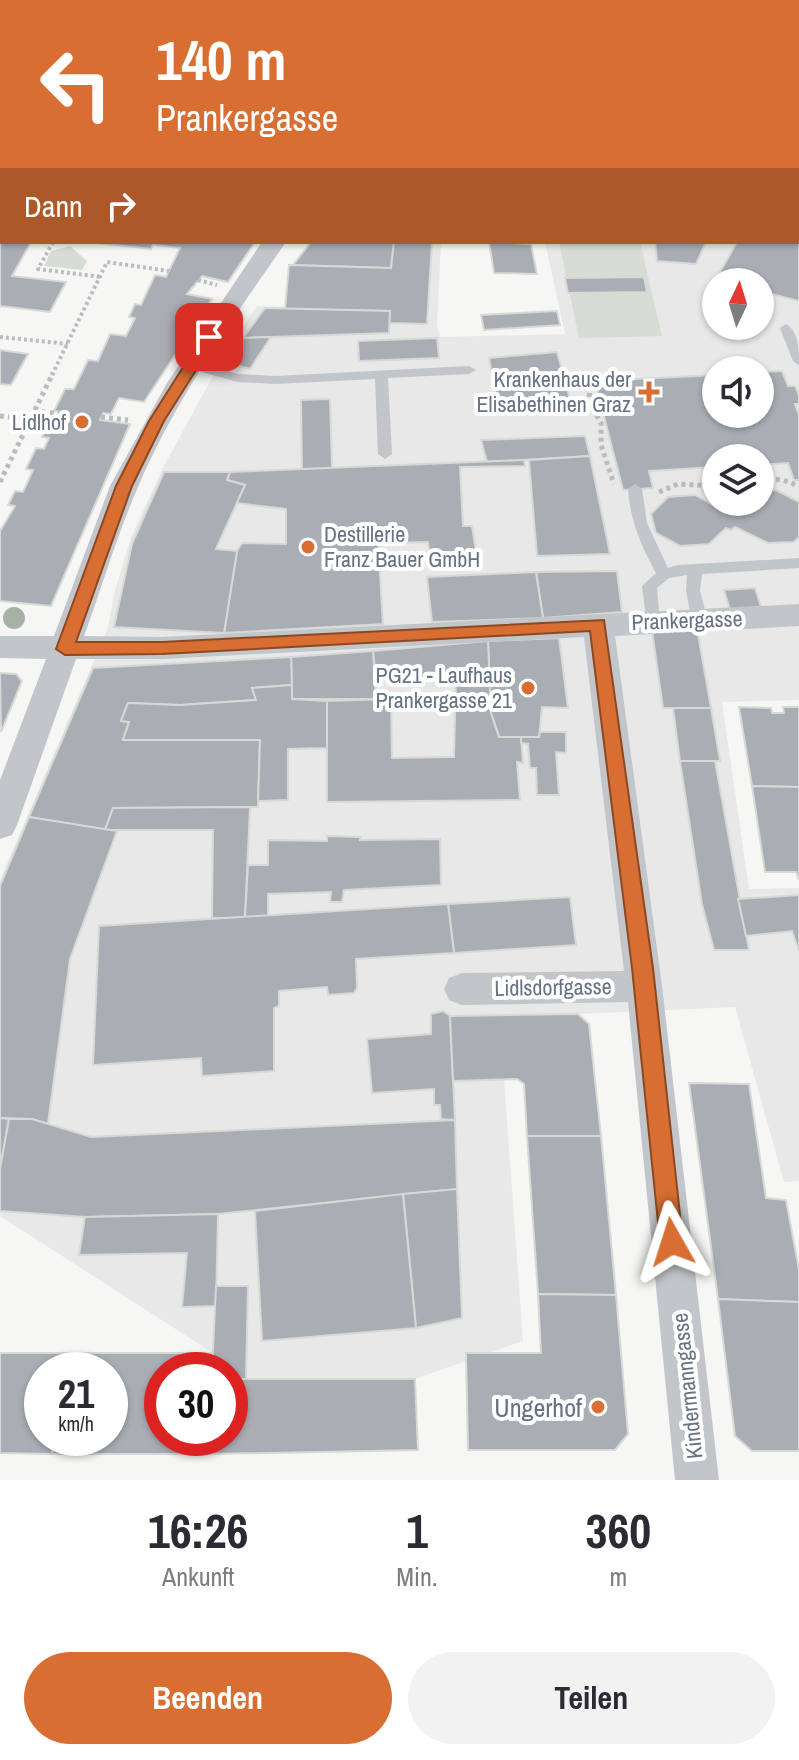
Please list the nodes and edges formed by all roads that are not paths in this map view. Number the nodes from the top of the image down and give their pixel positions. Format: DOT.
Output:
graph roads {
  1 [pos="273,244"];
  2 [pos="786,328"];
  3 [pos="799,361"];
  4 [pos="192,365"];
  5 [pos="469,370"];
  6 [pos="381,375"];
  7 [pos="385,454"];
  8 [pos="635,494"];
  9 [pos="799,563"];
  10 [pos="695,570"];
  11 [pos="664,574"];
  12 [pos="799,615"];
  13 [pos="652,621"];
  14 [pos="700,621"];
  15 [pos="598,624"];
  16 [pos="0,647"];
  17 [pos="65,649"];
  18 [pos="0,825"];
  19 [pos="644,986"];
  20 [pos="462,989"];
  21 [pos="697,1480"];
  1 -- 4 [label="street"];
  2 -- 3 [label="lane"];
  4 -- 6 [label="lane"];
  4 -- 17 [label="street"];
  5 -- 6 [label="lane"];
  6 -- 7 [label="lane"];
  8 -- 11 [label="lane"];
  9 -- 10 [label="lane"];
  10 -- 11 [label="lane"];
  10 -- 14 [label="lane"];
  11 -- 13 [label="lane"];
  12 -- 14 [label="street, Prankergasse"];
  13 -- 14 [label="street, Prankergasse"];
  13 -- 15 [label="street, Prankergasse"];
  15 -- 17 [label="street, Prankergasse"];
  15 -- 19 [label="street, Kindermanngasse"];
  16 -- 17 [label="street, Prankergasse"];
  17 -- 18 [label="street"];
  19 -- 20 [label="street, Lidlsdorfgasse"];
  19 -- 21 [label="street, Kindermanngasse"];
}
